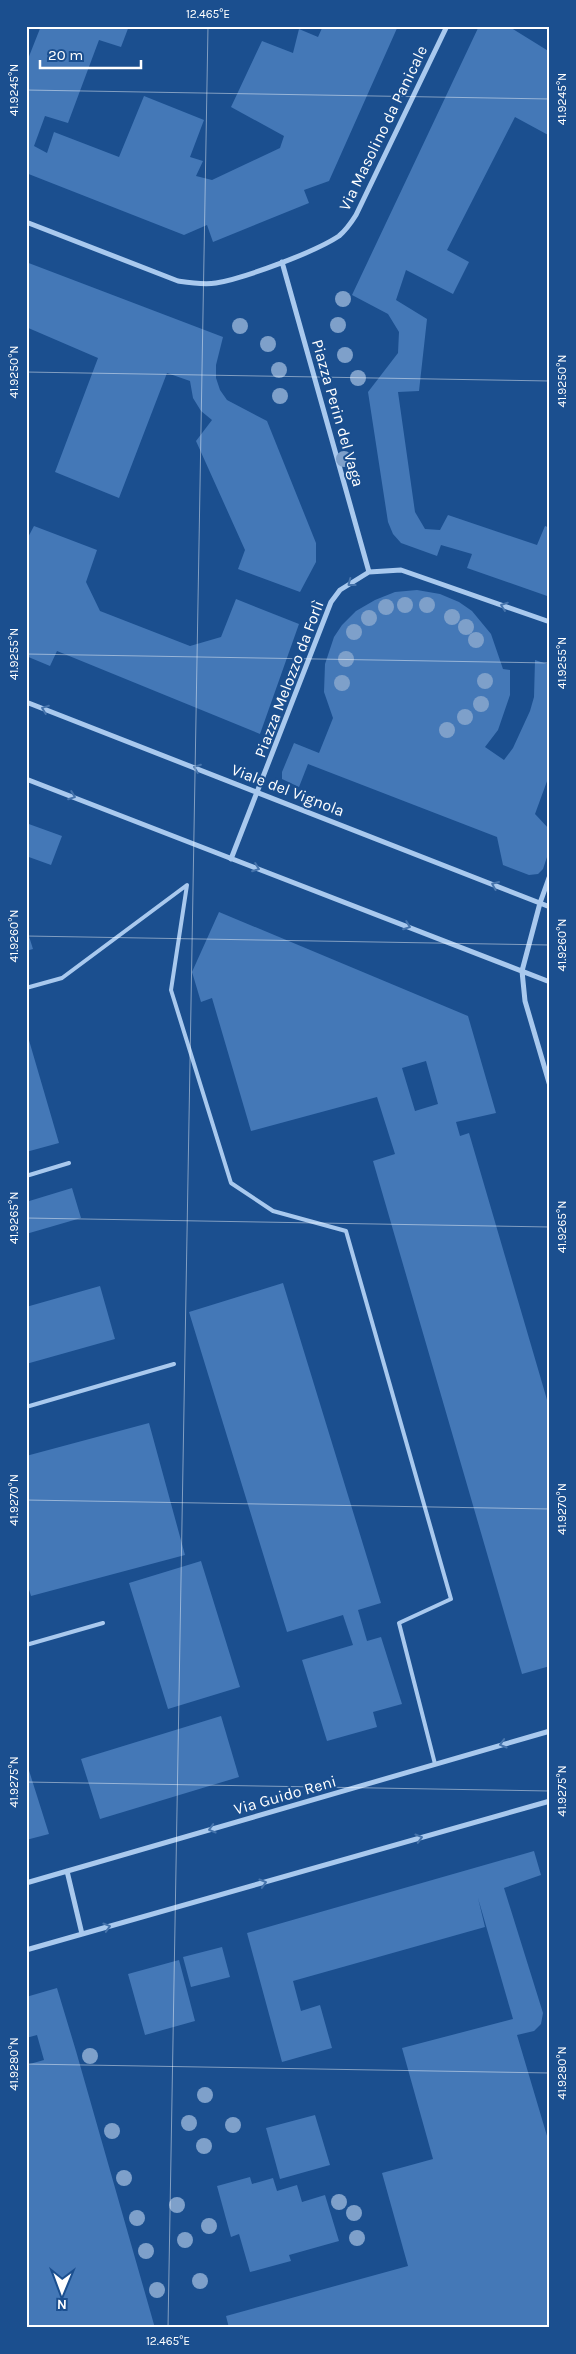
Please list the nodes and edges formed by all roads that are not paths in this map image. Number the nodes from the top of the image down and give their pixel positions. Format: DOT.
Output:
graph roads {
  1 [pos="447,26"];
  2 [pos="26,222"];
  3 [pos="282,262"];
  4 [pos="369,572"];
  5 [pos="550,622"];
  6 [pos="26,702"];
  7 [pos="26,779"];
  8 [pos="258,791"];
  9 [pos="231,859"];
  10 [pos="550,875"];
  11 [pos="540,903"];
  12 [pos="550,907"];
  13 [pos="522,971"];
  14 [pos="550,982"];
  15 [pos="26,988"];
  16 [pos="550,1086"];
  17 [pos="69,1164"];
  18 [pos="26,1176"];
  19 [pos="174,1364"];
  20 [pos="26,1407"];
  21 [pos="103,1622"];
  22 [pos="26,1645"];
  23 [pos="550,1731"];
  24 [pos="435,1764"];
  25 [pos="550,1801"];
  26 [pos="67,1871"];
  27 [pos="26,1883"];
  28 [pos="82,1934"];
  29 [pos="26,1950"];
  1 -- 3 [label="street, Via Masolino da Panicale"];
  2 -- 3 [label="street, Via Masolino da Panicale"];
  3 -- 4 [label="street, Piazza Perin del Vaga"];
  5 -- 4 [label="street, Piazza Melozzo da Forlì, one-way"];
  4 -- 8 [label="street, Piazza Melozzo da Forlì, one-way"];
  8 -- 6 [label="street, Viale del Vignola, one-way"];
  7 -- 9 [label="street, one-way"];
  8 -- 9 [label="street, Piazza Melozzo da Forlì"];
  11 -- 8 [label="street, Viale del Vignola, one-way"];
  9 -- 13 [label="street, one-way"];
  10 -- 11 [label="street"];
  11 -- 12 [label="street, Viale del Vignola"];
  11 -- 13 [label="street"];
  13 -- 14 [label="street"];
  13 -- 16 [label="street"];
  15 -- 24 [label="lane"];
  17 -- 18 [label="lane"];
  19 -- 20 [label="lane"];
  21 -- 22 [label="lane"];
  23 -- 24 [label="street, Via Guido Reni, one-way"];
  24 -- 26 [label="street, Via Guido Reni, one-way"];
  28 -- 25 [label="street, one-way"];
  26 -- 27 [label="street, Via Guido Reni"];
  26 -- 28 [label="street"];
  28 -- 29 [label="street"];
}
